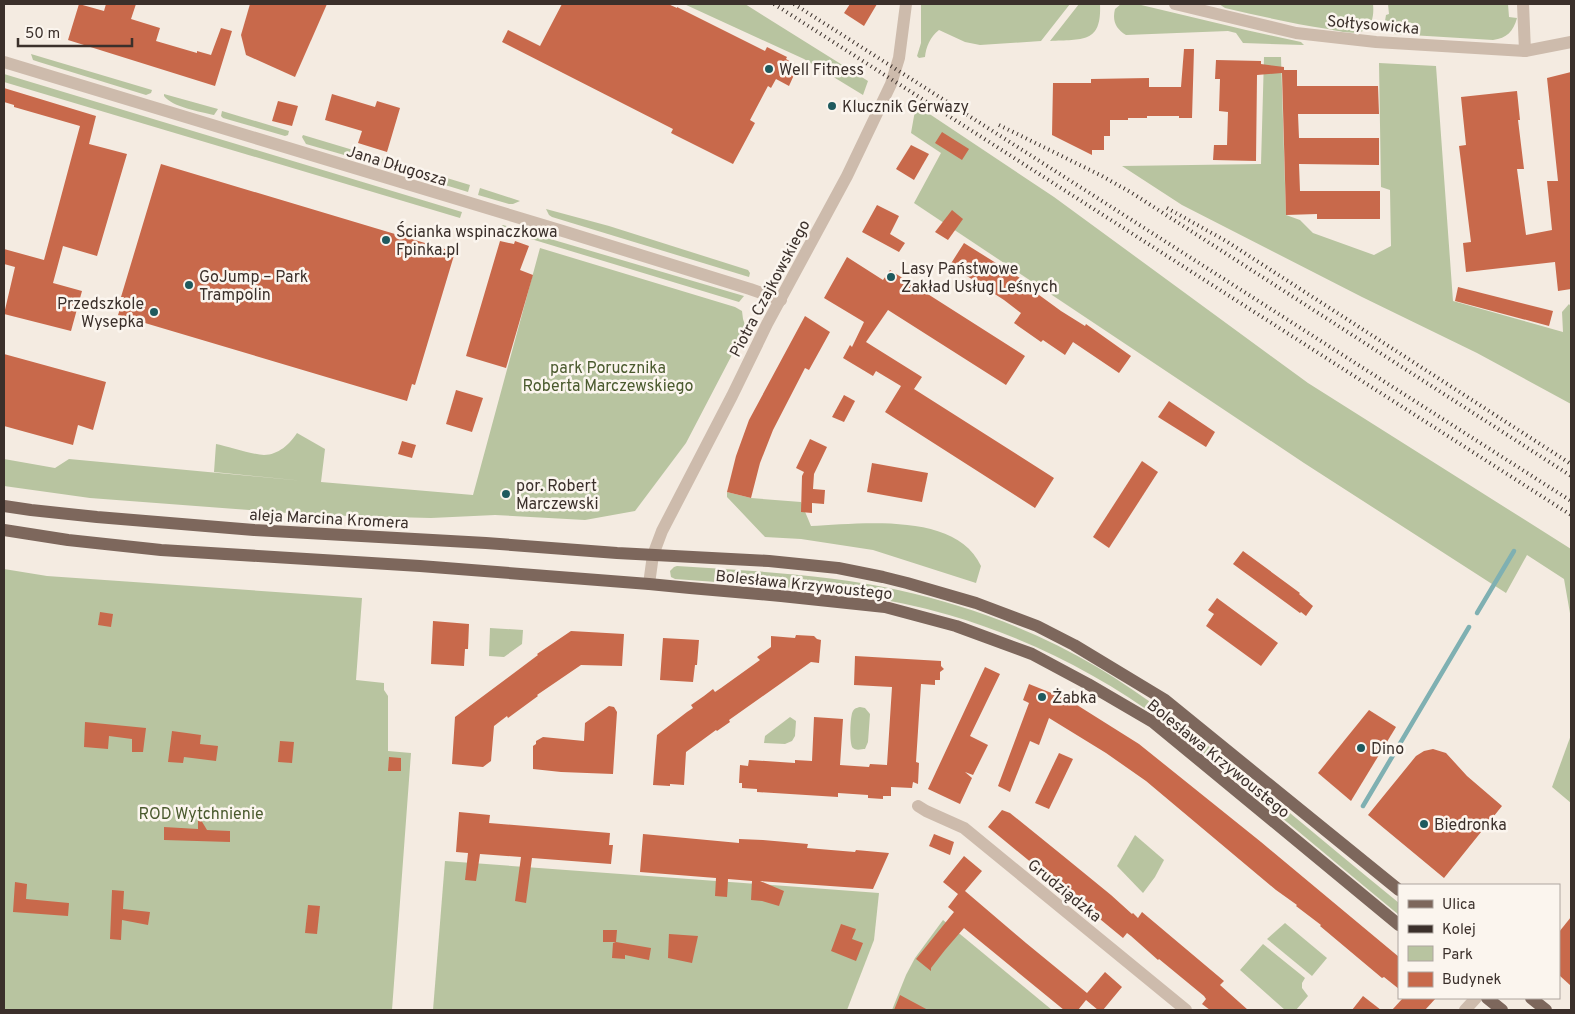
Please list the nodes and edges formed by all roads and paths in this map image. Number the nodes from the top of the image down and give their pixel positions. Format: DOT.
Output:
graph roads {
  1 [pos="906,4"];
  2 [pos="1175,4"];
  3 [pos="1523,4"];
  4 [pos="1571,42"];
  5 [pos="1525,51"];
  6 [pos="4,62"];
  7 [pos="781,300"];
  8 [pos="4,506"];
  9 [pos="4,530"];
  10 [pos="653,555"];
  11 [pos="649,584"];
  12 [pos="918,806"];
  13 [pos="1398,889"];
  14 [pos="1398,924"];
  15 [pos="1475,999"];
  16 [pos="1487,999"];
  17 [pos="1532,999"];
  18 [pos="1186,1010"];
  19 [pos="1465,1010"];
  20 [pos="1502,1010"];
  21 [pos="1546,1010"];
  1 -- 7 [label="street, Piotra Czajkowskiego"];
  2 -- 5 [label="street, Sołtysowicka"];
  3 -- 5 [label="street"];
  4 -- 5 [label="street, Sołtysowicka"];
  6 -- 7 [label="street, Jana Długosza"];
  7 -- 10 [label="street, Piotra Czajkowskiego"];
  8 -- 10 [label="main road, aleja Marcina Kromera"];
  9 -- 11 [label="main road"];
  10 -- 11 [label="street, Piotra Czajkowskiego"];
  10 -- 13 [label="main road, Bolesława Krzywoustego"];
  11 -- 14 [label="main road, Bolesława Krzywoustego"];
  12 -- 18 [label="street, Grudziądzka"];
  15 -- 19 [label="street"];
  16 -- 20 [label="main road"];
  17 -- 21 [label="main road"];
}
